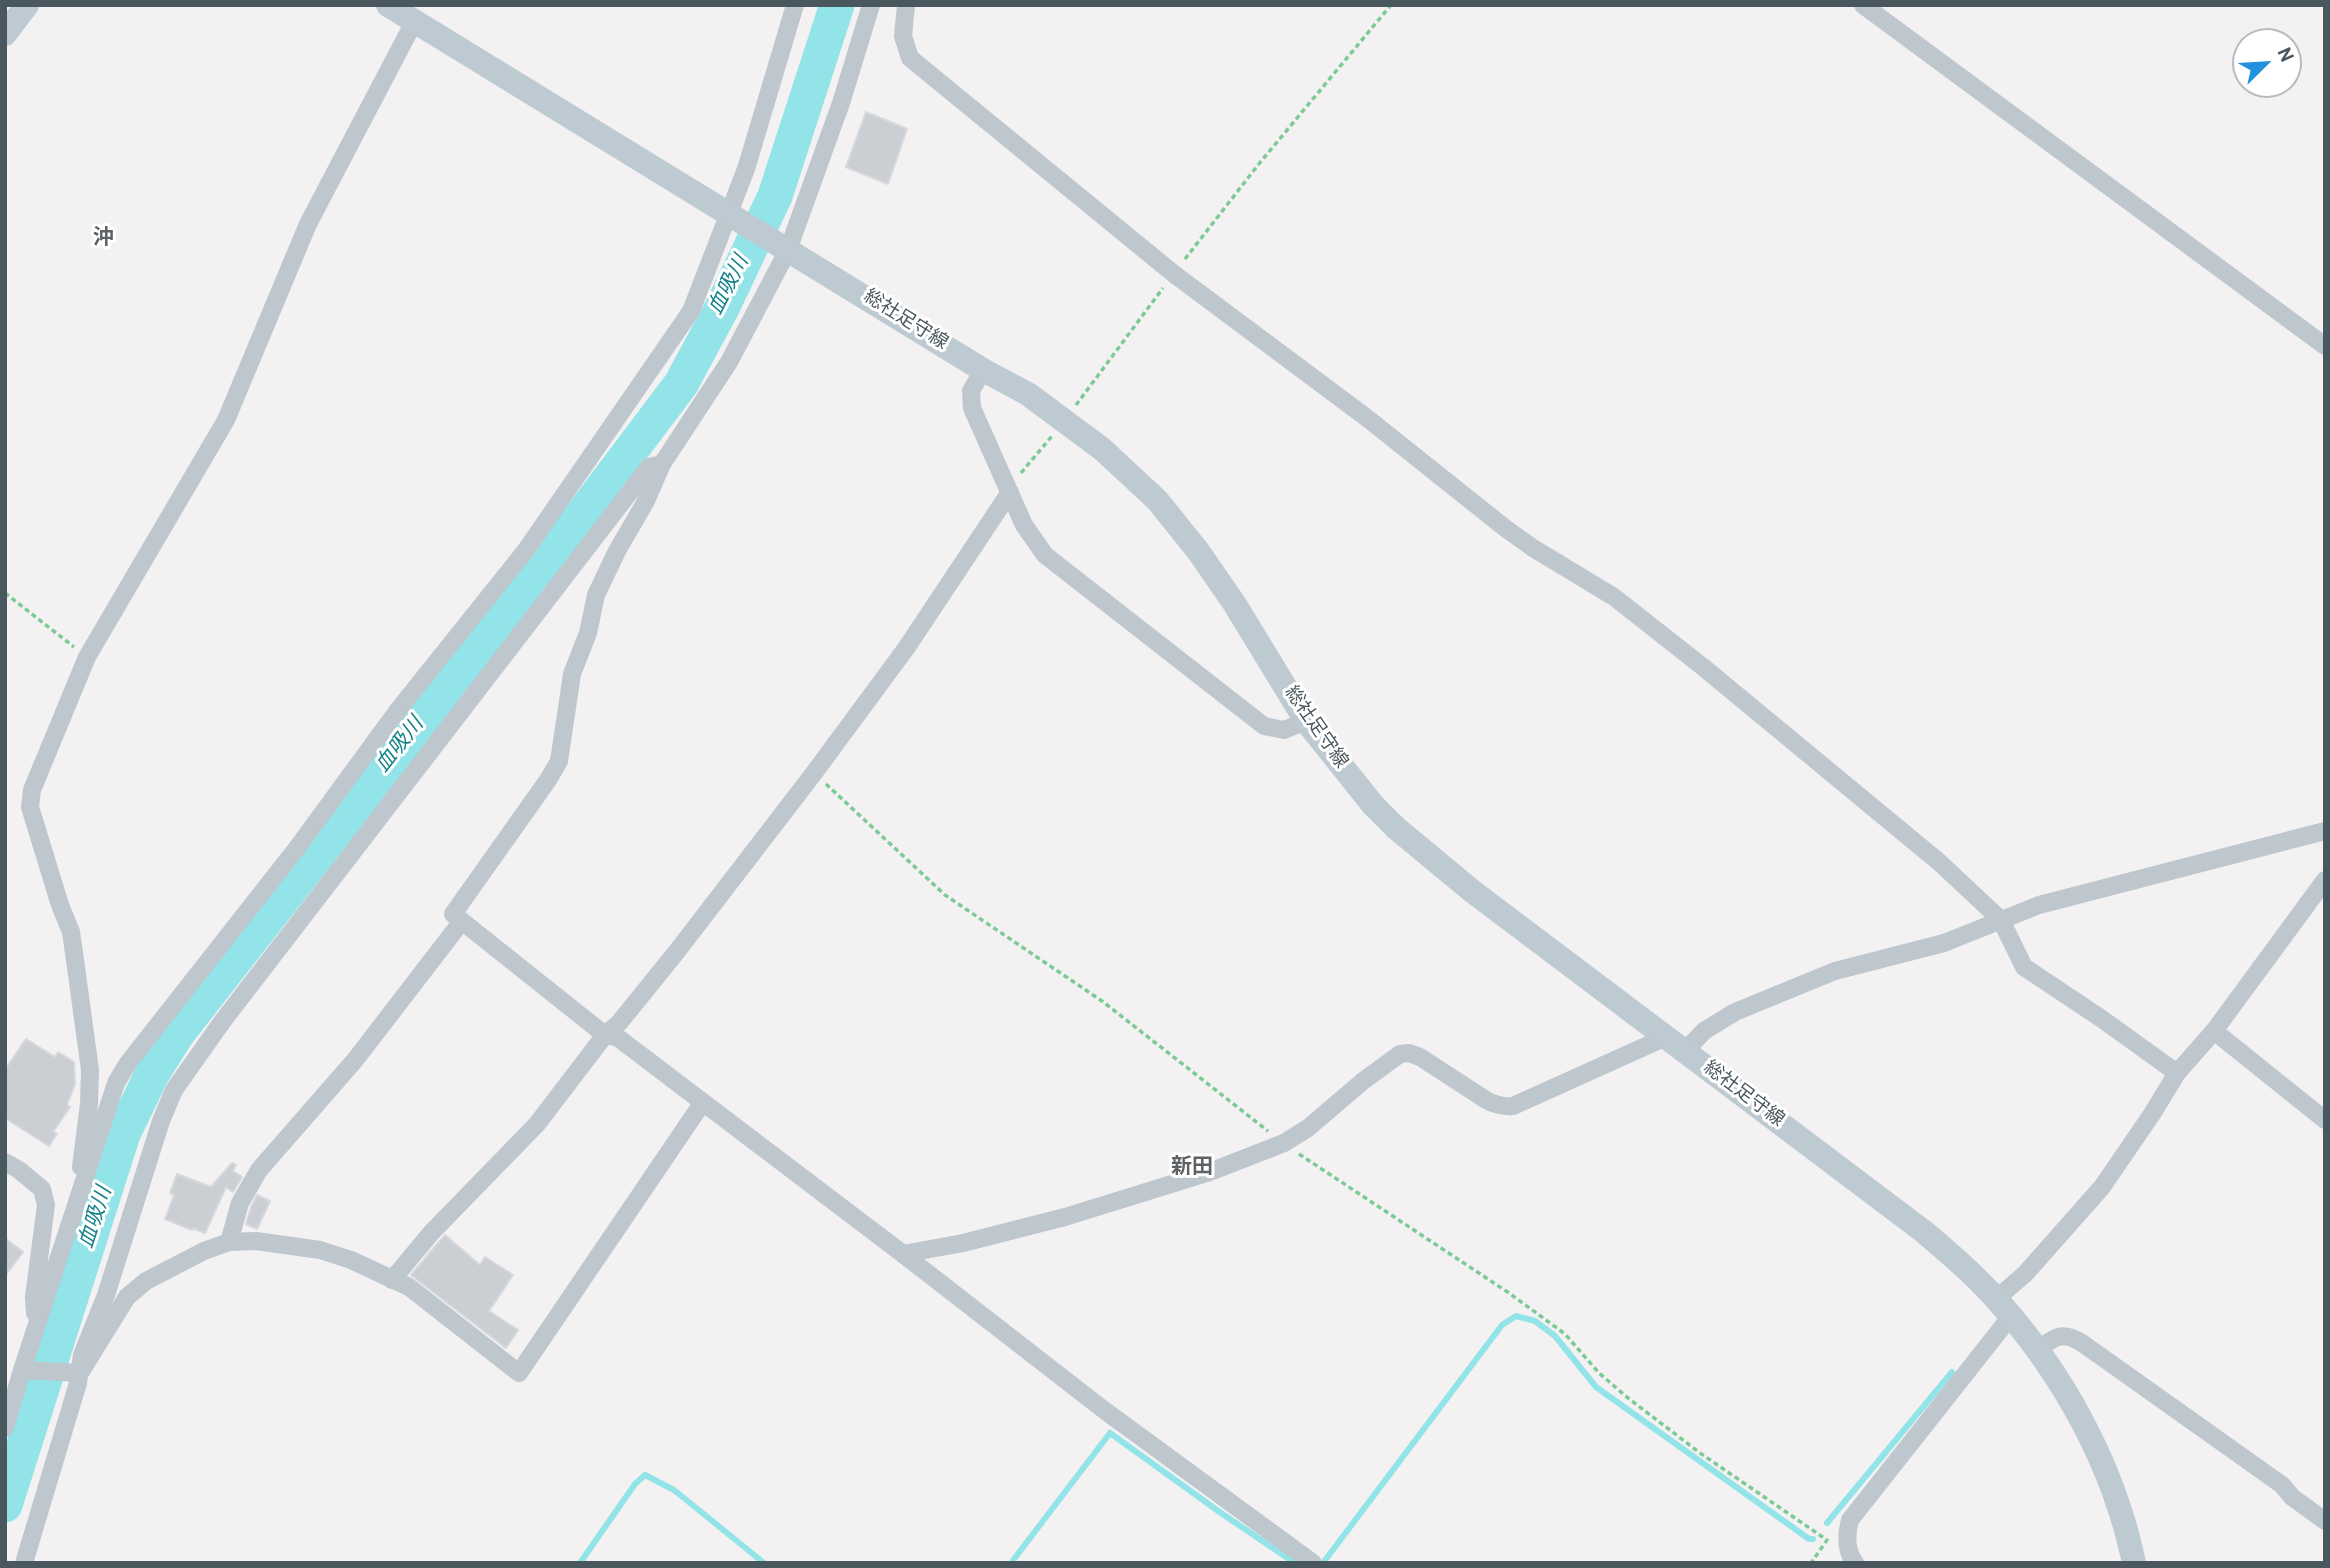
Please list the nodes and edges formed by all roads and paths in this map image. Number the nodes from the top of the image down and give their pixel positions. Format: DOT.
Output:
graph roads {
  1 [pos="27,5"];
  2 [pos="388,5"];
  3 [pos="795,5"];
  4 [pos="871,5"];
  5 [pos="906,5"];
  6 [pos="1391,5"];
  7 [pos="1863,5"];
  8 [pos="414,22"];
  9 [pos="5,34"];
  10 [pos="734,217"];
  11 [pos="783,247"];
  12 [pos="1174,274"];
  13 [pos="2325,346"];
  14 [pos="984,370"];
  15 [pos="1065,421"];
  16 [pos="662,464"];
  17 [pos="1009,490"];
  18 [pos="5,593"];
  19 [pos="87,657"];
  20 [pos="1306,721"];
  21 [pos="814,773"];
  22 [pos="2325,831"];
  23 [pos="2325,880"];
  24 [pos="2001,920"];
  25 [pos="462,921"];
  26 [pos="2218,1034"];
  27 [pos="605,1035"];
  28 [pos="1676,1044"];
  29 [pos="2177,1073"];
  30 [pos="703,1102"];
  31 [pos="2325,1120"];
  32 [pos="1284,1143"];
  33 [pos="5,1162"];
  34 [pos="81,1188"];
  35 [pos="229,1241"];
  36 [pos="902,1254"];
  37 [pos="392,1280"];
  38 [pos="2003,1307"];
  39 [pos="36,1324"];
  40 [pos="2038,1351"];
  41 [pos="28,1371"];
  42 [pos="77,1373"];
  43 [pos="5,1428"];
  44 [pos="2325,1521"];
  45 [pos="24,1563"];
  46 [pos="1313,1563"];
  47 [pos="1811,1563"];
  48 [pos="1855,1563"];
  49 [pos="2134,1563"];
  1 -- 9 [label="main road"];
  2 -- 8 [label="main road, 総社足守線"];
  3 -- 10 [label="street"];
  4 -- 11 [label="street"];
  5 -- 12 [label="street"];
  6 -- 12 [label="path"];
  7 -- 13 [label="street"];
  8 -- 10 [label="main road, 総社足守線"];
  8 -- 19 [label="street"];
  10 -- 11 [label="main road, 総社足守線"];
  10 -- 34 [label="street"];
  11 -- 14 [label="main road, 総社足守線"];
  11 -- 16 [label="street"];
  12 -- 15 [label="path"];
  12 -- 24 [label="street"];
  14 -- 15 [label="main road, 総社足守線"];
  14 -- 17 [label="street"];
  15 -- 17 [label="path"];
  15 -- 20 [label="main road, 総社足守線"];
  16 -- 25 [label="street"];
  16 -- 42 [label="street"];
  17 -- 20 [label="street"];
  17 -- 21 [label="street"];
  18 -- 19 [label="path"];
  19 -- 34 [label="street"];
  20 -- 28 [label="main road, 総社足守線"];
  21 -- 27 [label="street"];
  21 -- 32 [label="path"];
  22 -- 24 [label="street"];
  23 -- 26 [label="street"];
  24 -- 28 [label="street"];
  24 -- 29 [label="street"];
  25 -- 27 [label="street"];
  25 -- 35 [label="street"];
  26 -- 29 [label="street"];
  26 -- 31 [label="street"];
  27 -- 30 [label="street"];
  27 -- 37 [label="street"];
  28 -- 32 [label="street"];
  28 -- 38 [label="main road, 総社足守線"];
  29 -- 38 [label="street"];
  30 -- 36 [label="street"];
  30 -- 37 [label="street"];
  32 -- 36 [label="street"];
  32 -- 47 [label="path"];
  33 -- 39 [label="street"];
  34 -- 39 [label="street"];
  35 -- 37 [label="street"];
  35 -- 42 [label="street"];
  36 -- 46 [label="street"];
  38 -- 40 [label="main road, 総社足守線"];
  38 -- 48 [label="street"];
  39 -- 41 [label="street"];
  40 -- 44 [label="street"];
  40 -- 49 [label="main road, 総社足守線"];
  41 -- 42 [label="street"];
  41 -- 43 [label="street"];
  42 -- 45 [label="street"];
}
